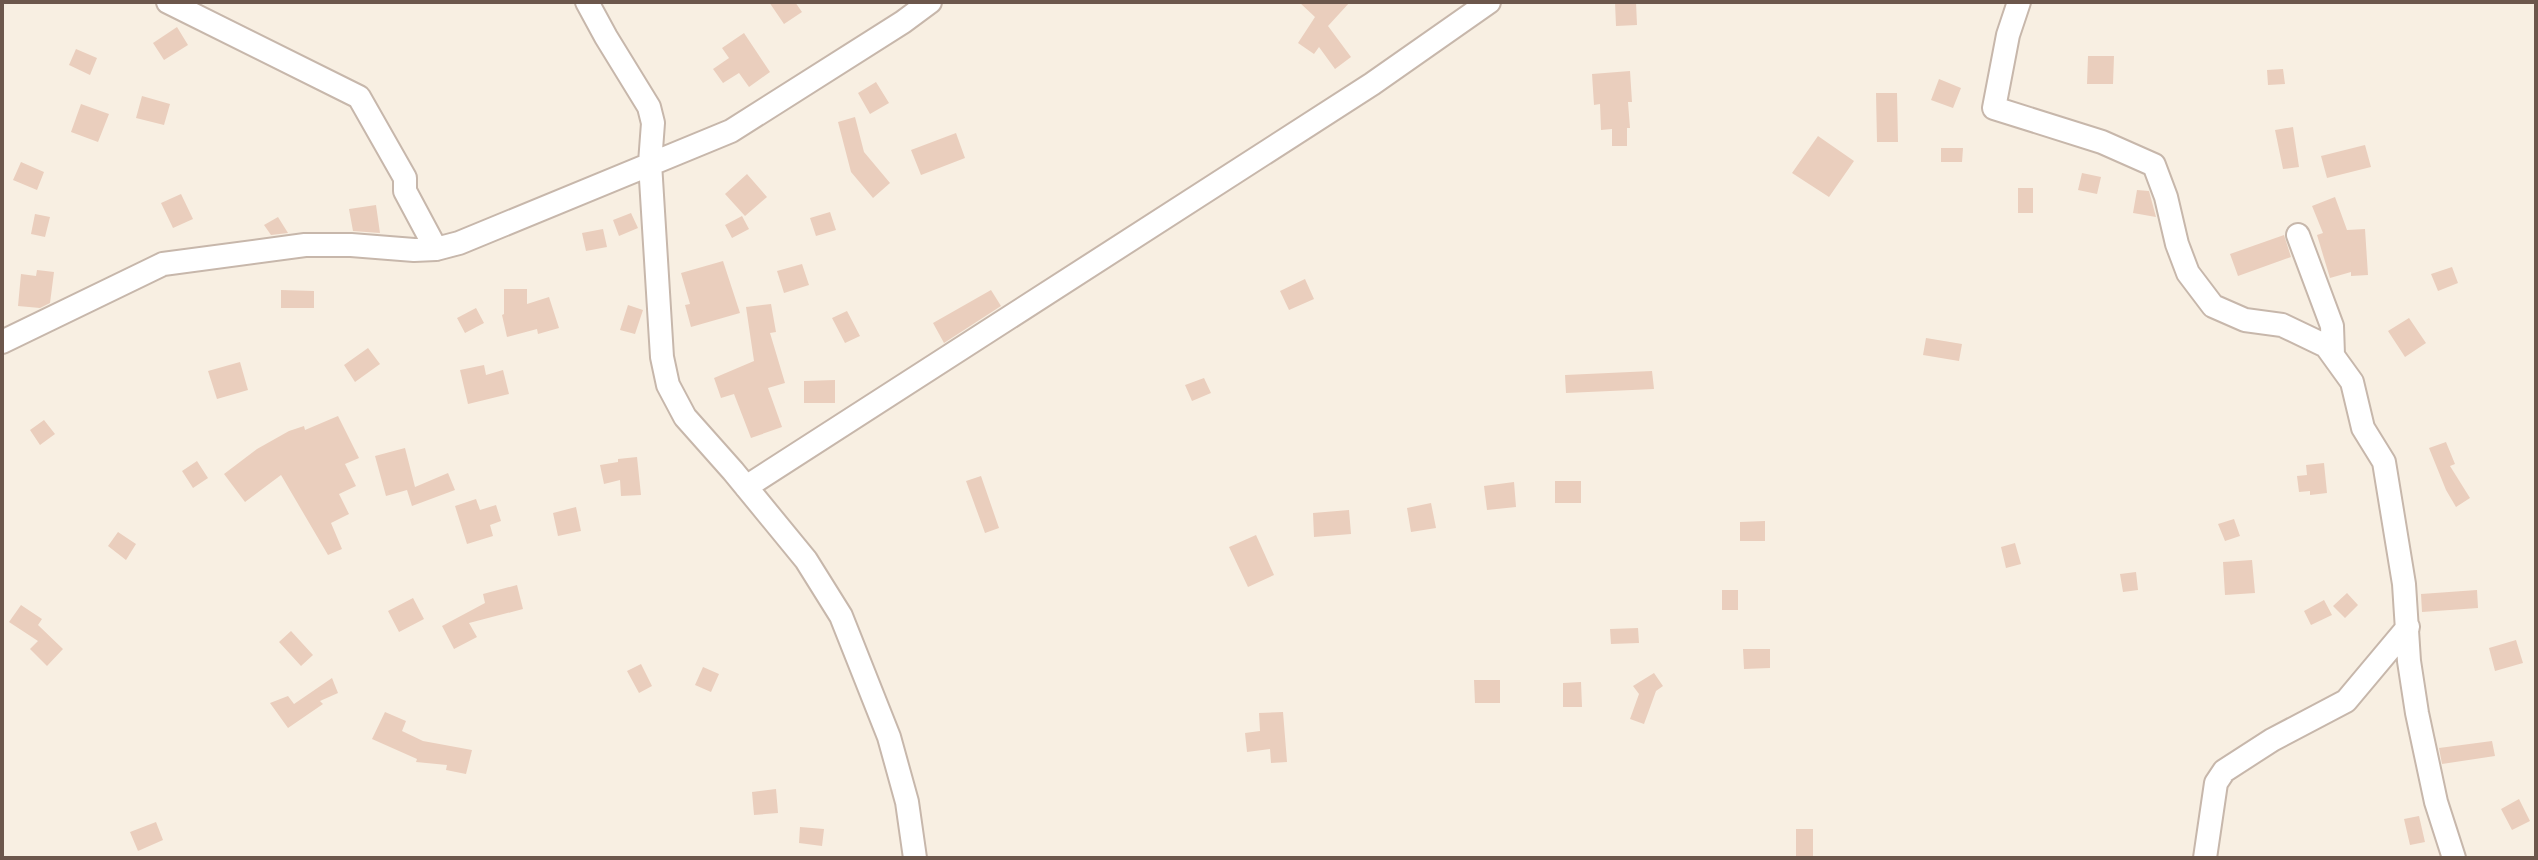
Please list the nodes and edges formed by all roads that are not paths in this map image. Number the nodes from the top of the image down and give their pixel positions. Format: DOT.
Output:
graph roads {
  1 [pos="168,2"];
  2 [pos="587,2"];
  3 [pos="930,2"];
  4 [pos="1489,2"];
  5 [pos="2019,2"];
  6 [pos="650,163"];
  7 [pos="2298,235"];
  8 [pos="436,249"];
  9 [pos="2,342"];
  10 [pos="2333,355"];
  11 [pos="746,487"];
  12 [pos="2408,627"];
  13 [pos="915,858"];
  14 [pos="2205,858"];
  15 [pos="2454,858"];
  1 -- 8 [label="street"];
  2 -- 6 [label="street"];
  3 -- 6 [label="street"];
  4 -- 11 [label="street"];
  5 -- 10 [label="street"];
  6 -- 8 [label="street"];
  6 -- 11 [label="street"];
  7 -- 10 [label="street"];
  8 -- 9 [label="street"];
  10 -- 12 [label="street"];
  11 -- 13 [label="street"];
  12 -- 14 [label="street"];
  12 -- 15 [label="street"];
}
